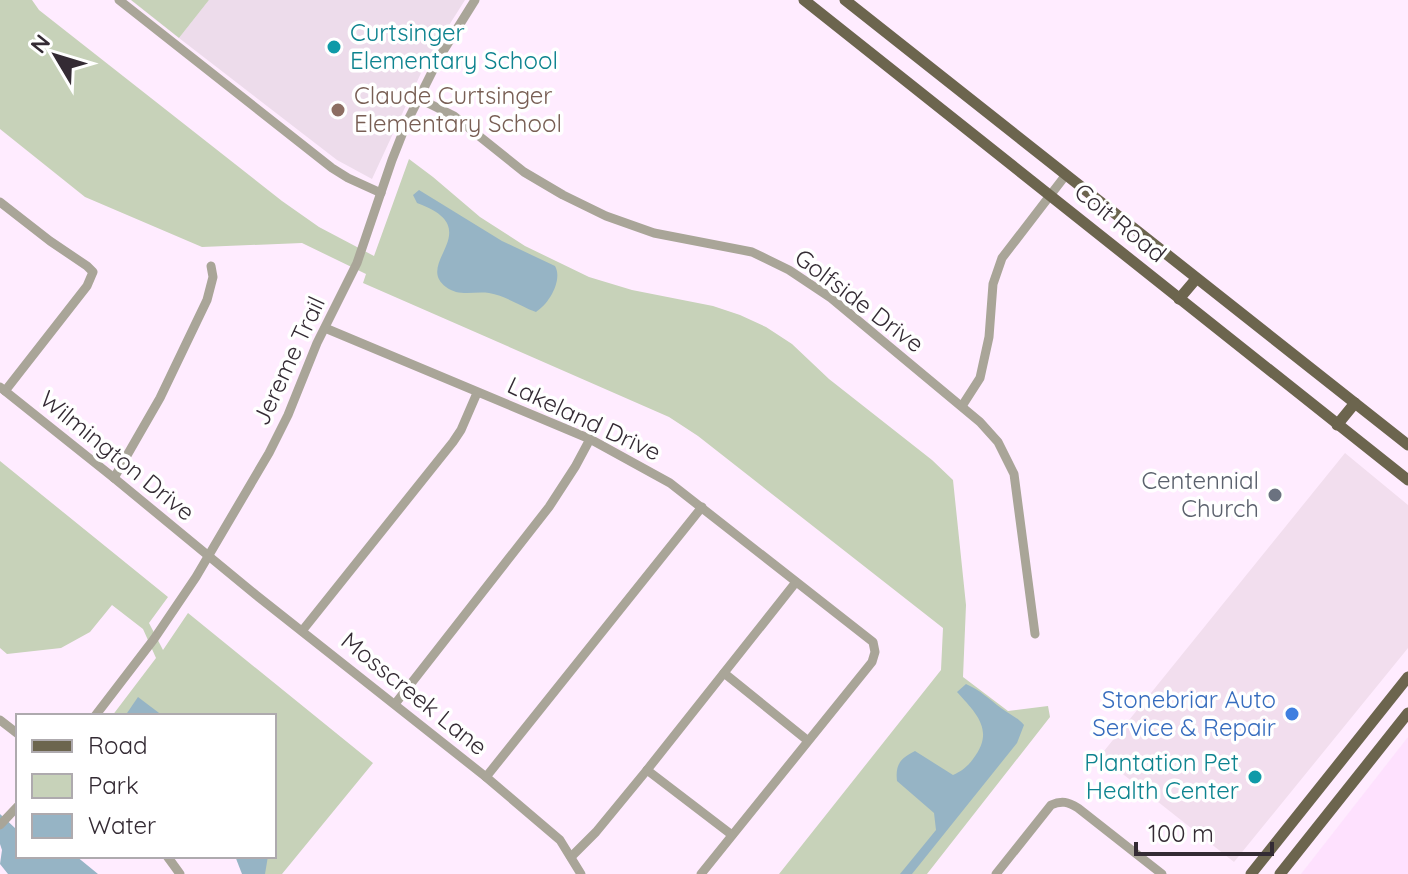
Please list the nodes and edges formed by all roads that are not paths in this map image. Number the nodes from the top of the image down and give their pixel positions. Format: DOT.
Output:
graph roads {
  1 [pos="119,0"];
  2 [pos="475,0"];
  3 [pos="804,0"];
  4 [pos="845,0"];
  5 [pos="418,98"];
  6 [pos="1065,176"];
  7 [pos="381,193"];
  8 [pos="1050,195"];
  9 [pos="1,204"];
  10 [pos="211,266"];
  11 [pos="1196,279"];
  12 [pos="1179,299"];
  13 [pos="325,328"];
  14 [pos="3,389"];
  15 [pos="477,393"];
  16 [pos="1355,403"];
  17 [pos="962,406"];
  18 [pos="1337,425"];
  19 [pos="590,439"];
  20 [pos="1408,445"];
  21 [pos="114,478"];
  22 [pos="1408,480"];
  23 [pos="702,507"];
  24 [pos="209,557"];
  25 [pos="796,582"];
  26 [pos="302,631"];
  27 [pos="1035,634"];
  28 [pos="724,673"];
  29 [pos="1408,677"];
  30 [pos="1389,701"];
  31 [pos="395,704"];
  32 [pos="97,714"];
  33 [pos="1407,714"];
  34 [pos="0,720"];
  35 [pos="16,732"];
  36 [pos="807,740"];
  37 [pos="647,770"];
  38 [pos="486,777"];
  39 [pos="16,808"];
  40 [pos="0,825"];
  41 [pos="732,835"];
  42 [pos="571,857"];
  43 [pos="1156,872"];
  44 [pos="581,874"];
  45 [pos="701,874"];
  46 [pos="996,874"];
  47 [pos="1251,874"];
  48 [pos="1280,874"];
  1 -- 7 [label="street"];
  2 -- 5 [label="street, Jereme Trail"];
  3 -- 8 [label="main road, Coit Road"];
  4 -- 6 [label="main road, Coit Road"];
  5 -- 7 [label="street, Jereme Trail"];
  5 -- 17 [label="street, Golfside Drive"];
  6 -- 8 [label="street"];
  6 -- 11 [label="main road, Coit Road"];
  7 -- 13 [label="street, Jereme Trail"];
  8 -- 12 [label="main road, Coit Road"];
  8 -- 17 [label="street"];
  9 -- 14 [label="street"];
  10 -- 21 [label="street"];
  11 -- 12 [label="main road"];
  11 -- 16 [label="main road, Coit Road"];
  12 -- 18 [label="main road, Coit Road"];
  13 -- 15 [label="street, Lakeland Drive"];
  13 -- 24 [label="street, Jereme Trail"];
  14 -- 21 [label="street, Wilmington Drive"];
  15 -- 19 [label="street, Lakeland Drive"];
  15 -- 26 [label="street"];
  16 -- 18 [label="main road"];
  16 -- 20 [label="main road, Coit Road"];
  17 -- 27 [label="street, Golfside Drive"];
  18 -- 22 [label="main road, Coit Road"];
  19 -- 23 [label="street, Lakeland Drive"];
  19 -- 31 [label="street"];
  21 -- 24 [label="street, Wilmington Drive"];
  23 -- 25 [label="street, Lakeland Drive"];
  23 -- 38 [label="street"];
  24 -- 26 [label="street, Mosscreek Lane"];
  24 -- 32 [label="street, Jereme Trail"];
  25 -- 28 [label="street"];
  25 -- 36 [label="street, Lakeland Drive"];
  26 -- 31 [label="street, Mosscreek Lane"];
  28 -- 36 [label="street"];
  28 -- 37 [label="street"];
  29 -- 30 [label="main road"];
  30 -- 33 [label="main road"];
  30 -- 47 [label="main road"];
  31 -- 38 [label="street, Mosscreek Lane"];
  33 -- 48 [label="main road"];
  34 -- 35 [label="street"];
  36 -- 41 [label="street"];
  37 -- 41 [label="street"];
  37 -- 42 [label="street"];
  38 -- 42 [label="street, Mosscreek Lane"];
  39 -- 40 [label="street"];
  41 -- 45 [label="street"];
  42 -- 44 [label="street, Mosscreek Lane"];
  43 -- 46 [label="street"];
}
